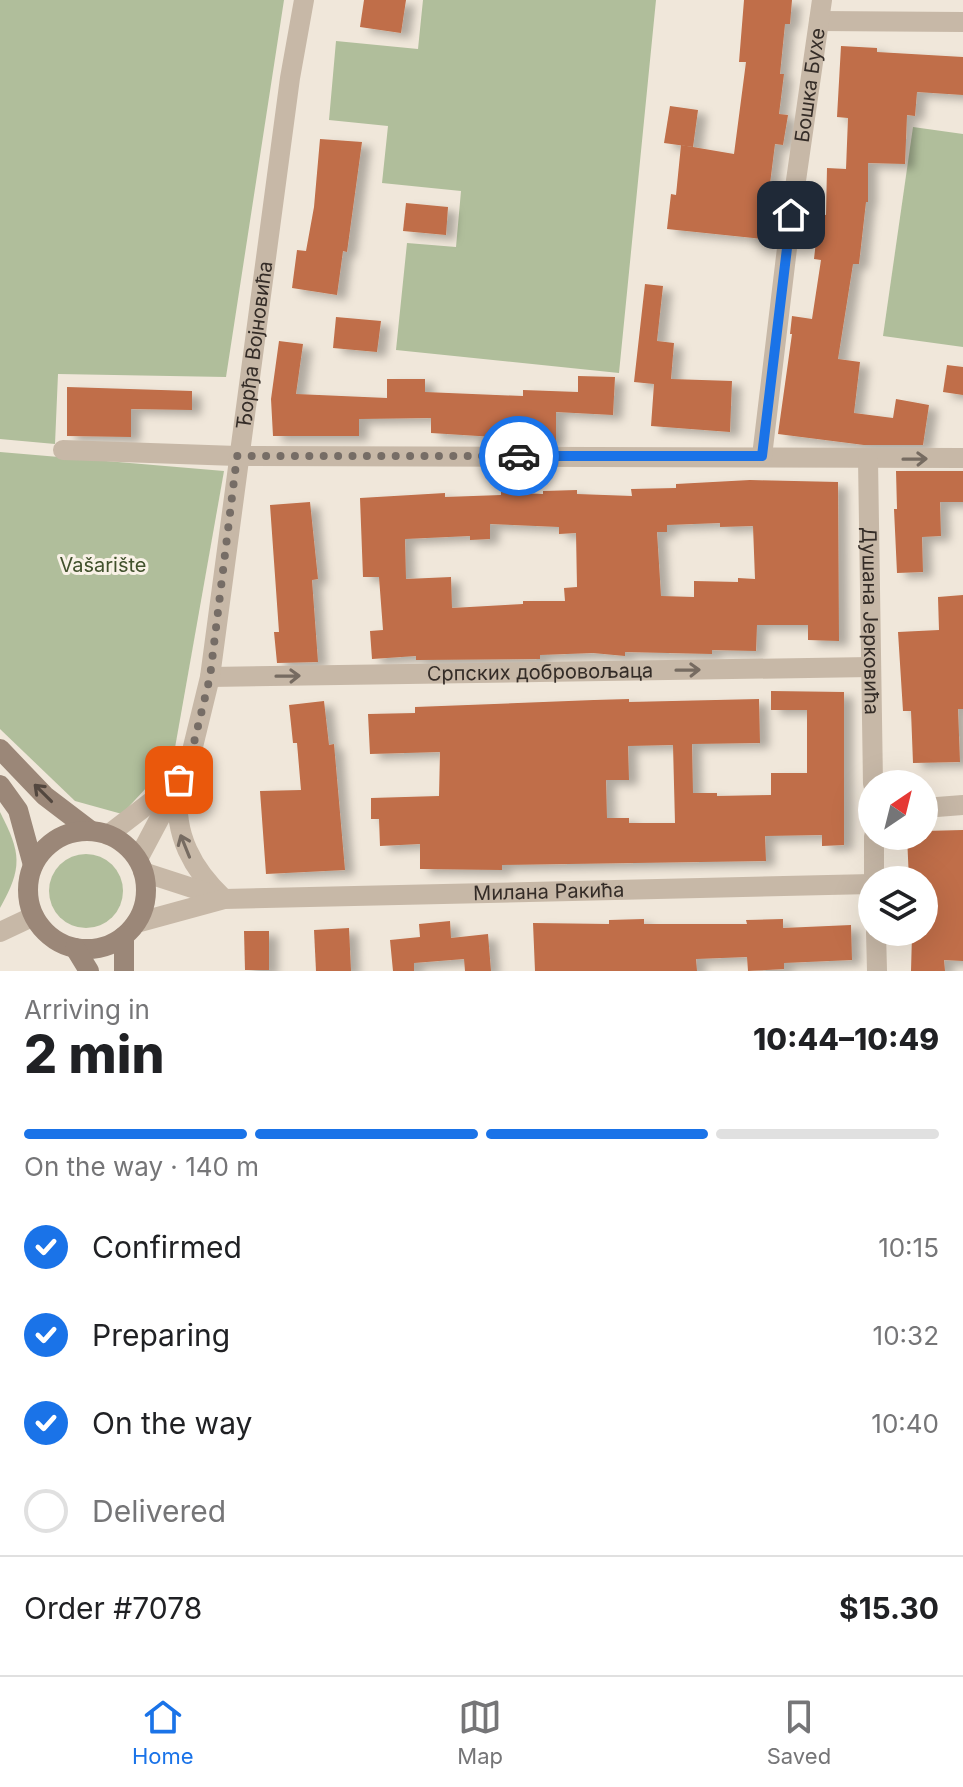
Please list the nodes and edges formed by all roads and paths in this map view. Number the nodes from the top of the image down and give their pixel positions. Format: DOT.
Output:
graph roads {
  1 [pos="304,0"];
  2 [pos="822,0"];
  3 [pos="819,21"];
  4 [pos="963,22"];
  5 [pos="63,450"];
  6 [pos="237,456"];
  7 [pos="762,456"];
  8 [pos="963,458"];
  9 [pos="868,459"];
  10 [pos="871,667"];
  11 [pos="210,677"];
  12 [pos="0,749"];
  13 [pos="873,770"];
  14 [pos="179,780"];
  15 [pos="0,785"];
  16 [pos="963,805"];
  17 [pos="938,807"];
  18 [pos="100,833"];
  19 [pos="33,865"];
  20 [pos="141,866"];
  21 [pos="858,882"];
  22 [pos="224,899"];
  23 [pos="34,916"];
  24 [pos="130,929"];
  25 [pos="0,932"];
  26 [pos="876,946"];
  27 [pos="75,948"];
  28 [pos="89,971"];
  29 [pos="124,971"];
  30 [pos="877,971"];
  1 -- 6 [label="street, Ђорђа Војновића"];
  2 -- 3 [label="street, Бошка Бухе"];
  3 -- 4 [label="street"];
  3 -- 7 [label="street, Бошка Бухе"];
  5 -- 6 [label="street"];
  6 -- 7 [label="street"];
  6 -- 11 [label="street, Ђорђа Војновића"];
  7 -- 9 [label="street"];
  9 -- 8 [label="street, one-way"];
  9 -- 10 [label="street, Душана Јерковића"];
  11 -- 10 [label="street, Српских добровољаца, one-way"];
  10 -- 13 [label="street, Душана Јерковића"];
  11 -- 14 [label="street, Ђорђа Војновића"];
  18 -- 12 [label="main road, one-way"];
  14 -- 18 [label="street"];
  14 -- 20 [label="street, Ђорђа Војновића"];
  22 -- 14 [label="street, one-way"];
  15 -- 19 [label="main road"];
  16 -- 17 [label="street"];
  18 -- 19 [label="main road"];
  18 -- 20 [label="main road"];
  19 -- 23 [label="main road"];
  20 -- 22 [label="street, Милана Ракића"];
  20 -- 24 [label="main road"];
  21 -- 22 [label="street, Милана Ракића"];
  22 -- 24 [label="street, Милана Ракића"];
  23 -- 25 [label="street"];
  23 -- 27 [label="main road"];
  24 -- 27 [label="main road"];
  24 -- 29 [label="main road"];
  26 -- 30 [label="street"];
  27 -- 28 [label="main road"];
}
